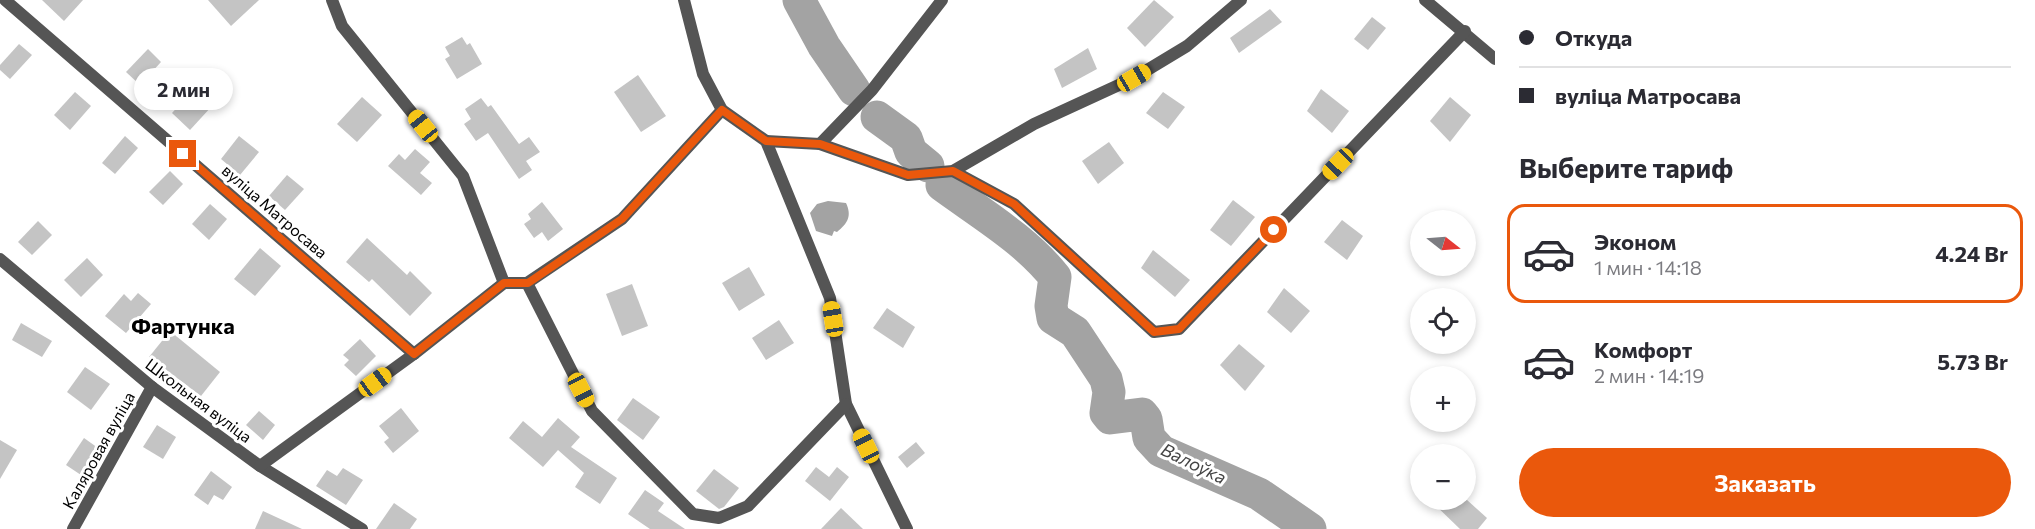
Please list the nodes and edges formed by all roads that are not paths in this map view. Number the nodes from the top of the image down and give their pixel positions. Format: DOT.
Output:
graph roads {
  1 [pos="5,0"];
  2 [pos="332,0"];
  3 [pos="684,0"];
  4 [pos="942,0"];
  5 [pos="1241,0"];
  6 [pos="1425,0"];
  7 [pos="1465,32"];
  8 [pos="1495,59"];
  9 [pos="722,110"];
  10 [pos="766,141"];
  11 [pos="820,144"];
  12 [pos="953,171"];
  13 [pos="0,259"];
  14 [pos="504,283"];
  15 [pos="528,283"];
  16 [pos="414,354"];
  17 [pos="152,387"];
  18 [pos="846,404"];
  19 [pos="260,466"];
  20 [pos="73,529"];
  21 [pos="362,529"];
  22 [pos="907,529"];
  1 -- 16 [label="street, вуліца Матросава"];
  2 -- 14 [label="street"];
  3 -- 9 [label="street"];
  4 -- 11 [label="street"];
  5 -- 12 [label="street"];
  6 -- 7 [label="street"];
  7 -- 8 [label="street"];
  7 -- 12 [label="street"];
  9 -- 10 [label="street"];
  9 -- 15 [label="street"];
  10 -- 11 [label="street"];
  10 -- 18 [label="street"];
  11 -- 12 [label="street"];
  13 -- 17 [label="street, Школьная вуліца"];
  14 -- 15 [label="street"];
  14 -- 16 [label="street"];
  15 -- 18 [label="street"];
  16 -- 19 [label="street"];
  17 -- 19 [label="street, Школьная вуліца"];
  17 -- 20 [label="street, Каляровая вуліца"];
  18 -- 22 [label="street"];
  19 -- 21 [label="street, Школьная вуліца"];
}
